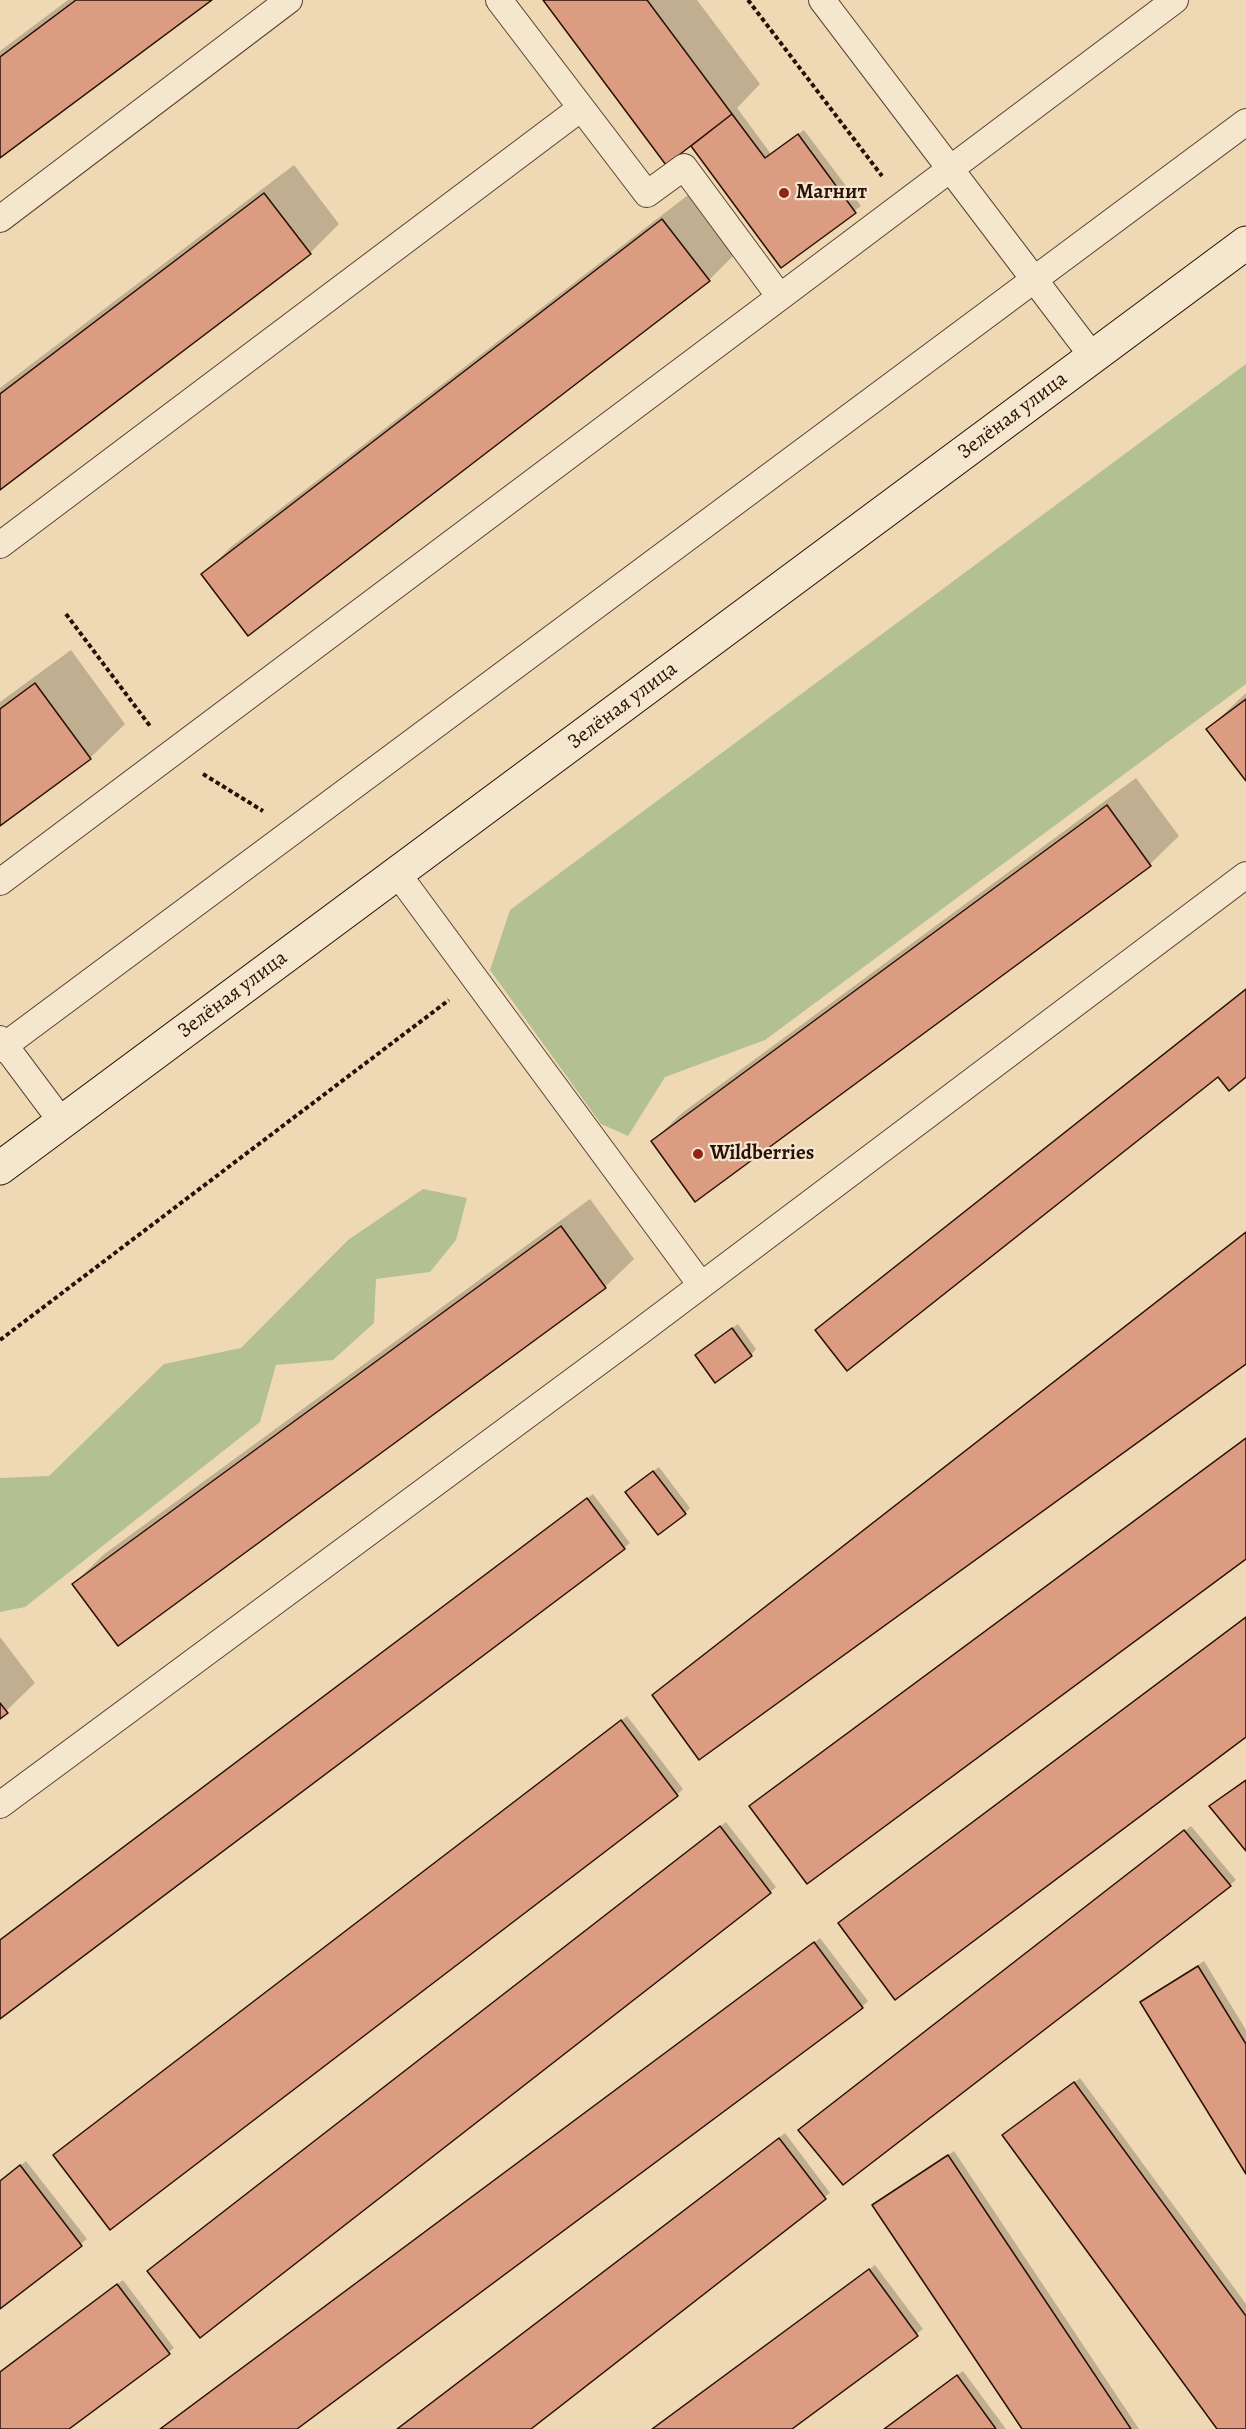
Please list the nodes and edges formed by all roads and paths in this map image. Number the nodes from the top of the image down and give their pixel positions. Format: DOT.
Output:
graph roads {
  1 [pos="289,0"];
  2 [pos="499,0"];
  3 [pos="748,0"];
  4 [pos="822,0"];
  5 [pos="1175,0"];
  6 [pos="842,11"];
  7 [pos="581,108"];
  8 [pos="1246,122"];
  9 [pos="950,170"];
  10 [pos="903,204"];
  11 [pos="0,219"];
  12 [pos="1246,243"];
  13 [pos="1033,280"];
  14 [pos="780,297"];
  15 [pos="1093,357"];
  16 [pos="0,545"];
  17 [pos="397,873"];
  18 [pos="1246,875"];
  19 [pos="0,882"];
  20 [pos="476,979"];
  21 [pos="2,1045"];
  22 [pos="62,1122"];
  23 [pos="0,1168"];
  24 [pos="701,1285"];
  25 [pos="0,1340"];
  26 [pos="0,1804"];
  1 -- 11 [label="lane"];
  2 -- 7 [label="lane"];
  3 -- 10 [label="path"];
  4 -- 6 [label="lane"];
  5 -- 9 [label="lane"];
  6 -- 9 [label="lane"];
  7 -- 14 [label="lane"];
  7 -- 16 [label="lane"];
  8 -- 13 [label="lane"];
  9 -- 10 [label="lane"];
  9 -- 13 [label="lane"];
  10 -- 14 [label="lane"];
  12 -- 15 [label="main road, Зелёная улица"];
  13 -- 15 [label="lane"];
  13 -- 21 [label="lane"];
  14 -- 19 [label="lane"];
  15 -- 17 [label="main road, Зелёная улица"];
  17 -- 20 [label="lane"];
  17 -- 22 [label="main road, Зелёная улица"];
  18 -- 24 [label="lane"];
  20 -- 24 [label="lane"];
  20 -- 25 [label="path"];
  21 -- 22 [label="lane"];
  22 -- 23 [label="main road, Зелёная улица"];
  24 -- 26 [label="lane"];
}
